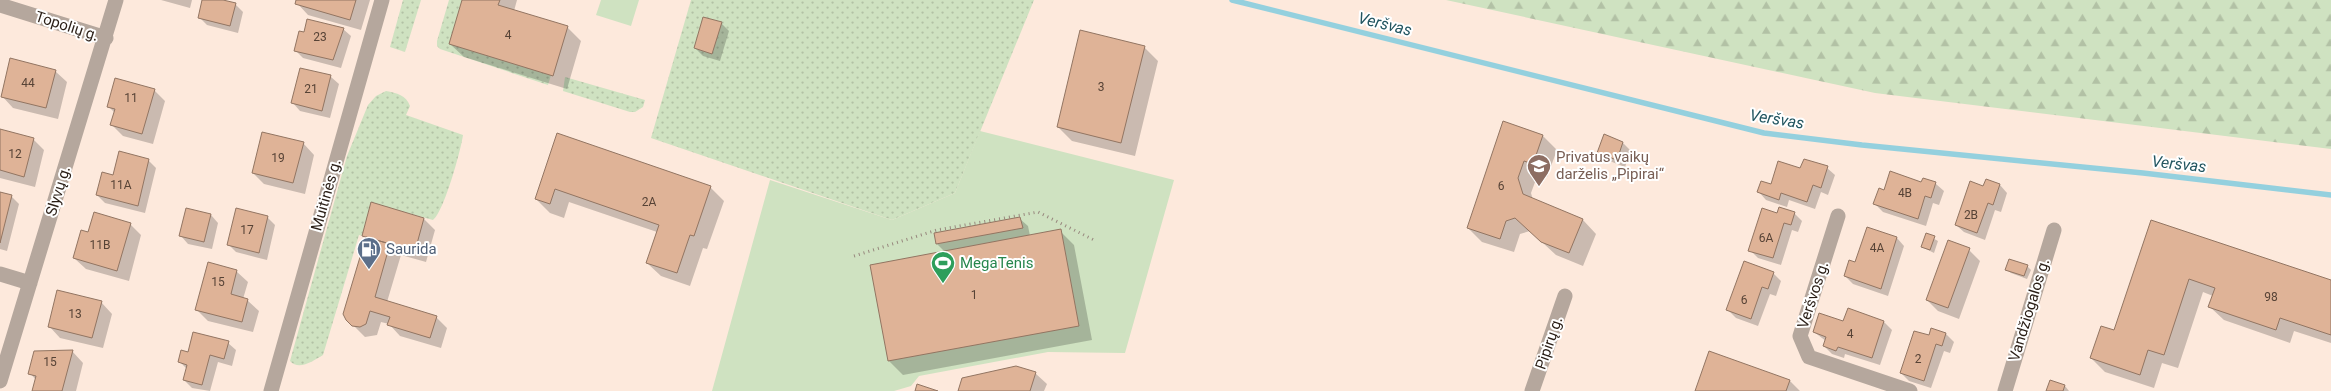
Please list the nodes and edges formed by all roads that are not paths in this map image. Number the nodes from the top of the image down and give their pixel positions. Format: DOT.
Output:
graph roads {
  1 [pos="116,0"];
  2 [pos="382,0"];
  3 [pos="0,5"];
  4 [pos="106,38"];
  5 [pos="1838,216"];
  6 [pos="2054,230"];
  7 [pos="0,274"];
  8 [pos="30,283"];
  9 [pos="1565,296"];
  10 [pos="0,381"];
  11 [pos="271,391"];
  12 [pos="1532,391"];
  13 [pos="1910,391"];
  14 [pos="2005,391"];
  1 -- 4 [label="street, Slyvų g."];
  2 -- 11 [label="street, Muitinės g."];
  3 -- 4 [label="street, Topolių g."];
  4 -- 8 [label="street, Slyvų g."];
  5 -- 13 [label="street, Veršvos g."];
  6 -- 14 [label="street, Vandžiogalos g."];
  7 -- 8 [label="street"];
  8 -- 10 [label="street, Slyvų g."];
  9 -- 12 [label="street, Pipirų g."];
}
